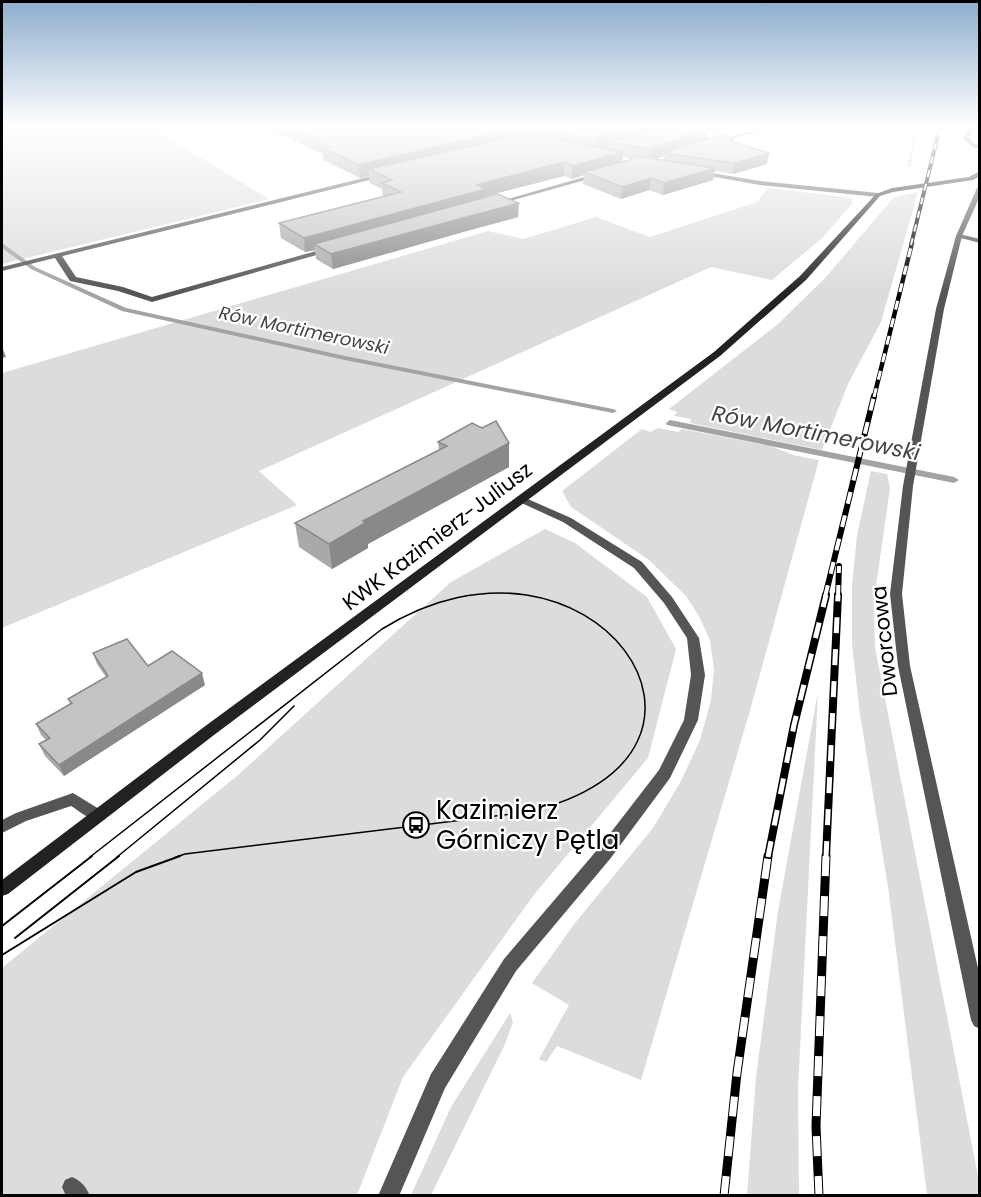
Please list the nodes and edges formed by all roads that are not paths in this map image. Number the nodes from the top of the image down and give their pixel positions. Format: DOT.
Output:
graph roads {
  1 [pos="353,183"];
  2 [pos="570,183"];
  3 [pos="759,183"];
  4 [pos="944,183"];
  5 [pos="980,186"];
  6 [pos="878,195"];
  7 [pos="487,206"];
  8 [pos="959,236"];
  9 [pos="980,241"];
  10 [pos="337,248"];
  11 [pos="54,256"];
  12 [pos="2,269"];
  13 [pos="521,499"];
  14 [pos="99,816"];
  15 [pos="2,827"];
  16 [pos="2,889"];
  17 [pos="980,1020"];
  18 [pos="388,1196"];
  1 -- 11 [label="street"];
  2 -- 7 [label="street"];
  3 -- 6 [label="street"];
  4 -- 6 [label="street"];
  5 -- 8 [label="street, Dworcowa"];
  6 -- 13 [label="street, KWK Kazimierz-Juliusz"];
  8 -- 9 [label="street"];
  8 -- 17 [label="street, Dworcowa"];
  10 -- 11 [label="street"];
  11 -- 12 [label="street"];
  13 -- 14 [label="street, KWK Kazimierz-Juliusz"];
  13 -- 18 [label="street"];
  14 -- 15 [label="street"];
  14 -- 16 [label="street, KWK Kazimierz-Juliusz"];
}
